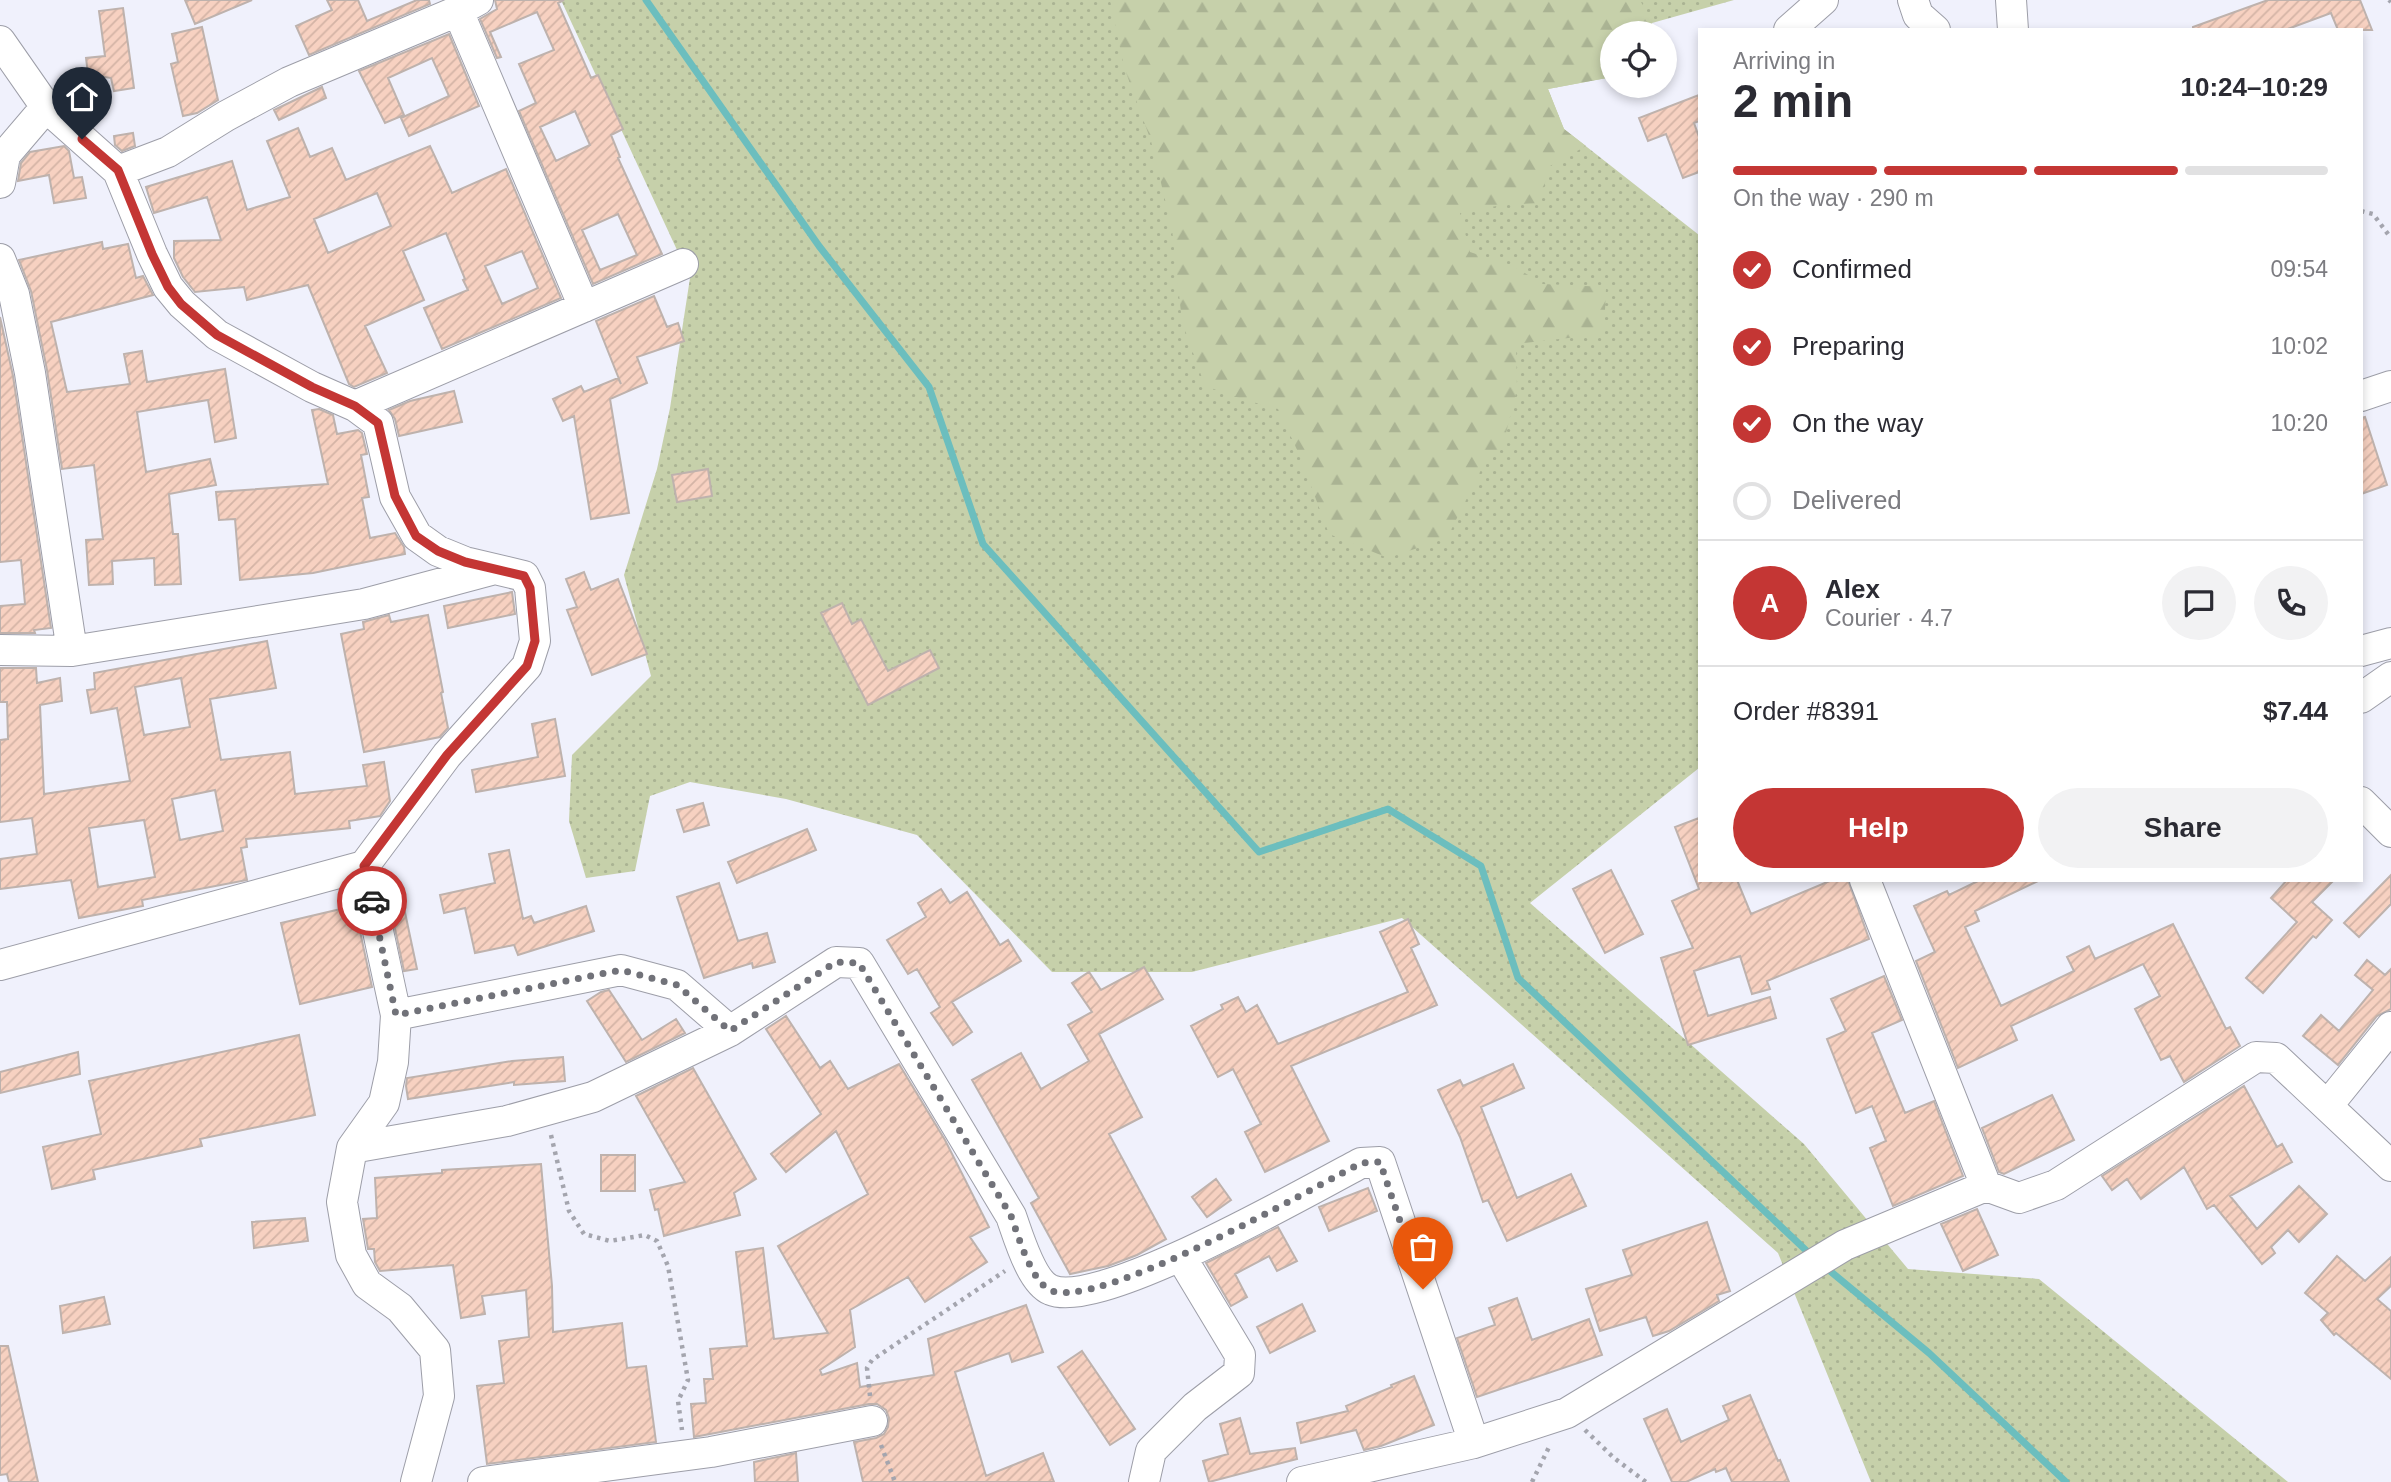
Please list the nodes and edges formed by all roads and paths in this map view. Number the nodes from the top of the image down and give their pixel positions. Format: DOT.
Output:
graph roads {
  1 [pos="1823,0"];
  2 [pos="1913,0"];
  3 [pos="468,5"];
  4 [pos="1791,28"];
  5 [pos="1933,28"];
  6 [pos="0,41"];
  7 [pos="46,107"];
  8 [pos="118,170"];
  9 [pos="0,183"];
  10 [pos="2363,212"];
  11 [pos="2391,238"];
  12 [pos="0,259"];
  13 [pos="683,264"];
  14 [pos="584,307"];
  15 [pos="2391,386"];
  16 [pos="2363,395"];
  17 [pos="355,406"];
  18 [pos="495,569"];
  19 [pos="2391,643"];
  20 [pos="0,650"];
  21 [pos="2363,650"];
  22 [pos="72,651"];
  23 [pos="2391,677"];
  24 [pos="2363,697"];
  25 [pos="2363,804"];
  26 [pos="2391,832"];
  27 [pos="364,866"];
  28 [pos="1866,882"];
  29 [pos="0,965"];
  30 [pos="396,1015"];
  31 [pos="2391,1027"];
  32 [pos="730,1031"];
  33 [pos="2328,1105"];
  34 [pos="546,1111"];
  35 [pos="352,1148"];
  36 [pos="2391,1166"];
  37 [pos="1986,1186"];
  38 [pos="1026,1257"];
  39 [pos="1181,1257"];
  40 [pos="1567,1413"];
  41 [pos="872,1421"];
  42 [pos="1474,1443"];
  43 [pos="686,1455"];
  44 [pos="416,1482"];
  45 [pos="482,1482"];
  46 [pos="895,1482"];
  47 [pos="1144,1482"];
  48 [pos="1302,1482"];
  49 [pos="1646,1482"];
  1 -- 4 [label="street"];
  2 -- 5 [label="street"];
  3 -- 8 [label="street"];
  3 -- 14 [label="street"];
  6 -- 7 [label="street"];
  7 -- 8 [label="street"];
  7 -- 9 [label="street"];
  8 -- 17 [label="street"];
  10 -- 11 [label="path"];
  12 -- 22 [label="street"];
  13 -- 14 [label="street"];
  14 -- 17 [label="street"];
  15 -- 16 [label="street"];
  17 -- 18 [label="street"];
  18 -- 22 [label="street"];
  18 -- 27 [label="street"];
  19 -- 21 [label="street"];
  20 -- 22 [label="street"];
  23 -- 24 [label="street"];
  25 -- 26 [label="street"];
  27 -- 29 [label="street"];
  27 -- 30 [label="street"];
  28 -- 37 [label="street"];
  30 -- 32 [label="street"];
  30 -- 35 [label="street"];
  31 -- 33 [label="street"];
  32 -- 34 [label="street"];
  32 -- 38 [label="street"];
  33 -- 36 [label="street"];
  33 -- 37 [label="street"];
  34 -- 35 [label="street"];
  34 -- 43 [label="path"];
  35 -- 44 [label="street"];
  37 -- 40 [label="street"];
  38 -- 39 [label="street"];
  38 -- 41 [label="path"];
  39 -- 42 [label="street"];
  39 -- 47 [label="street"];
  40 -- 42 [label="street"];
  40 -- 49 [label="path"];
  41 -- 43 [label="street"];
  41 -- 46 [label="path"];
  42 -- 48 [label="street"];
  43 -- 45 [label="street"];
}
